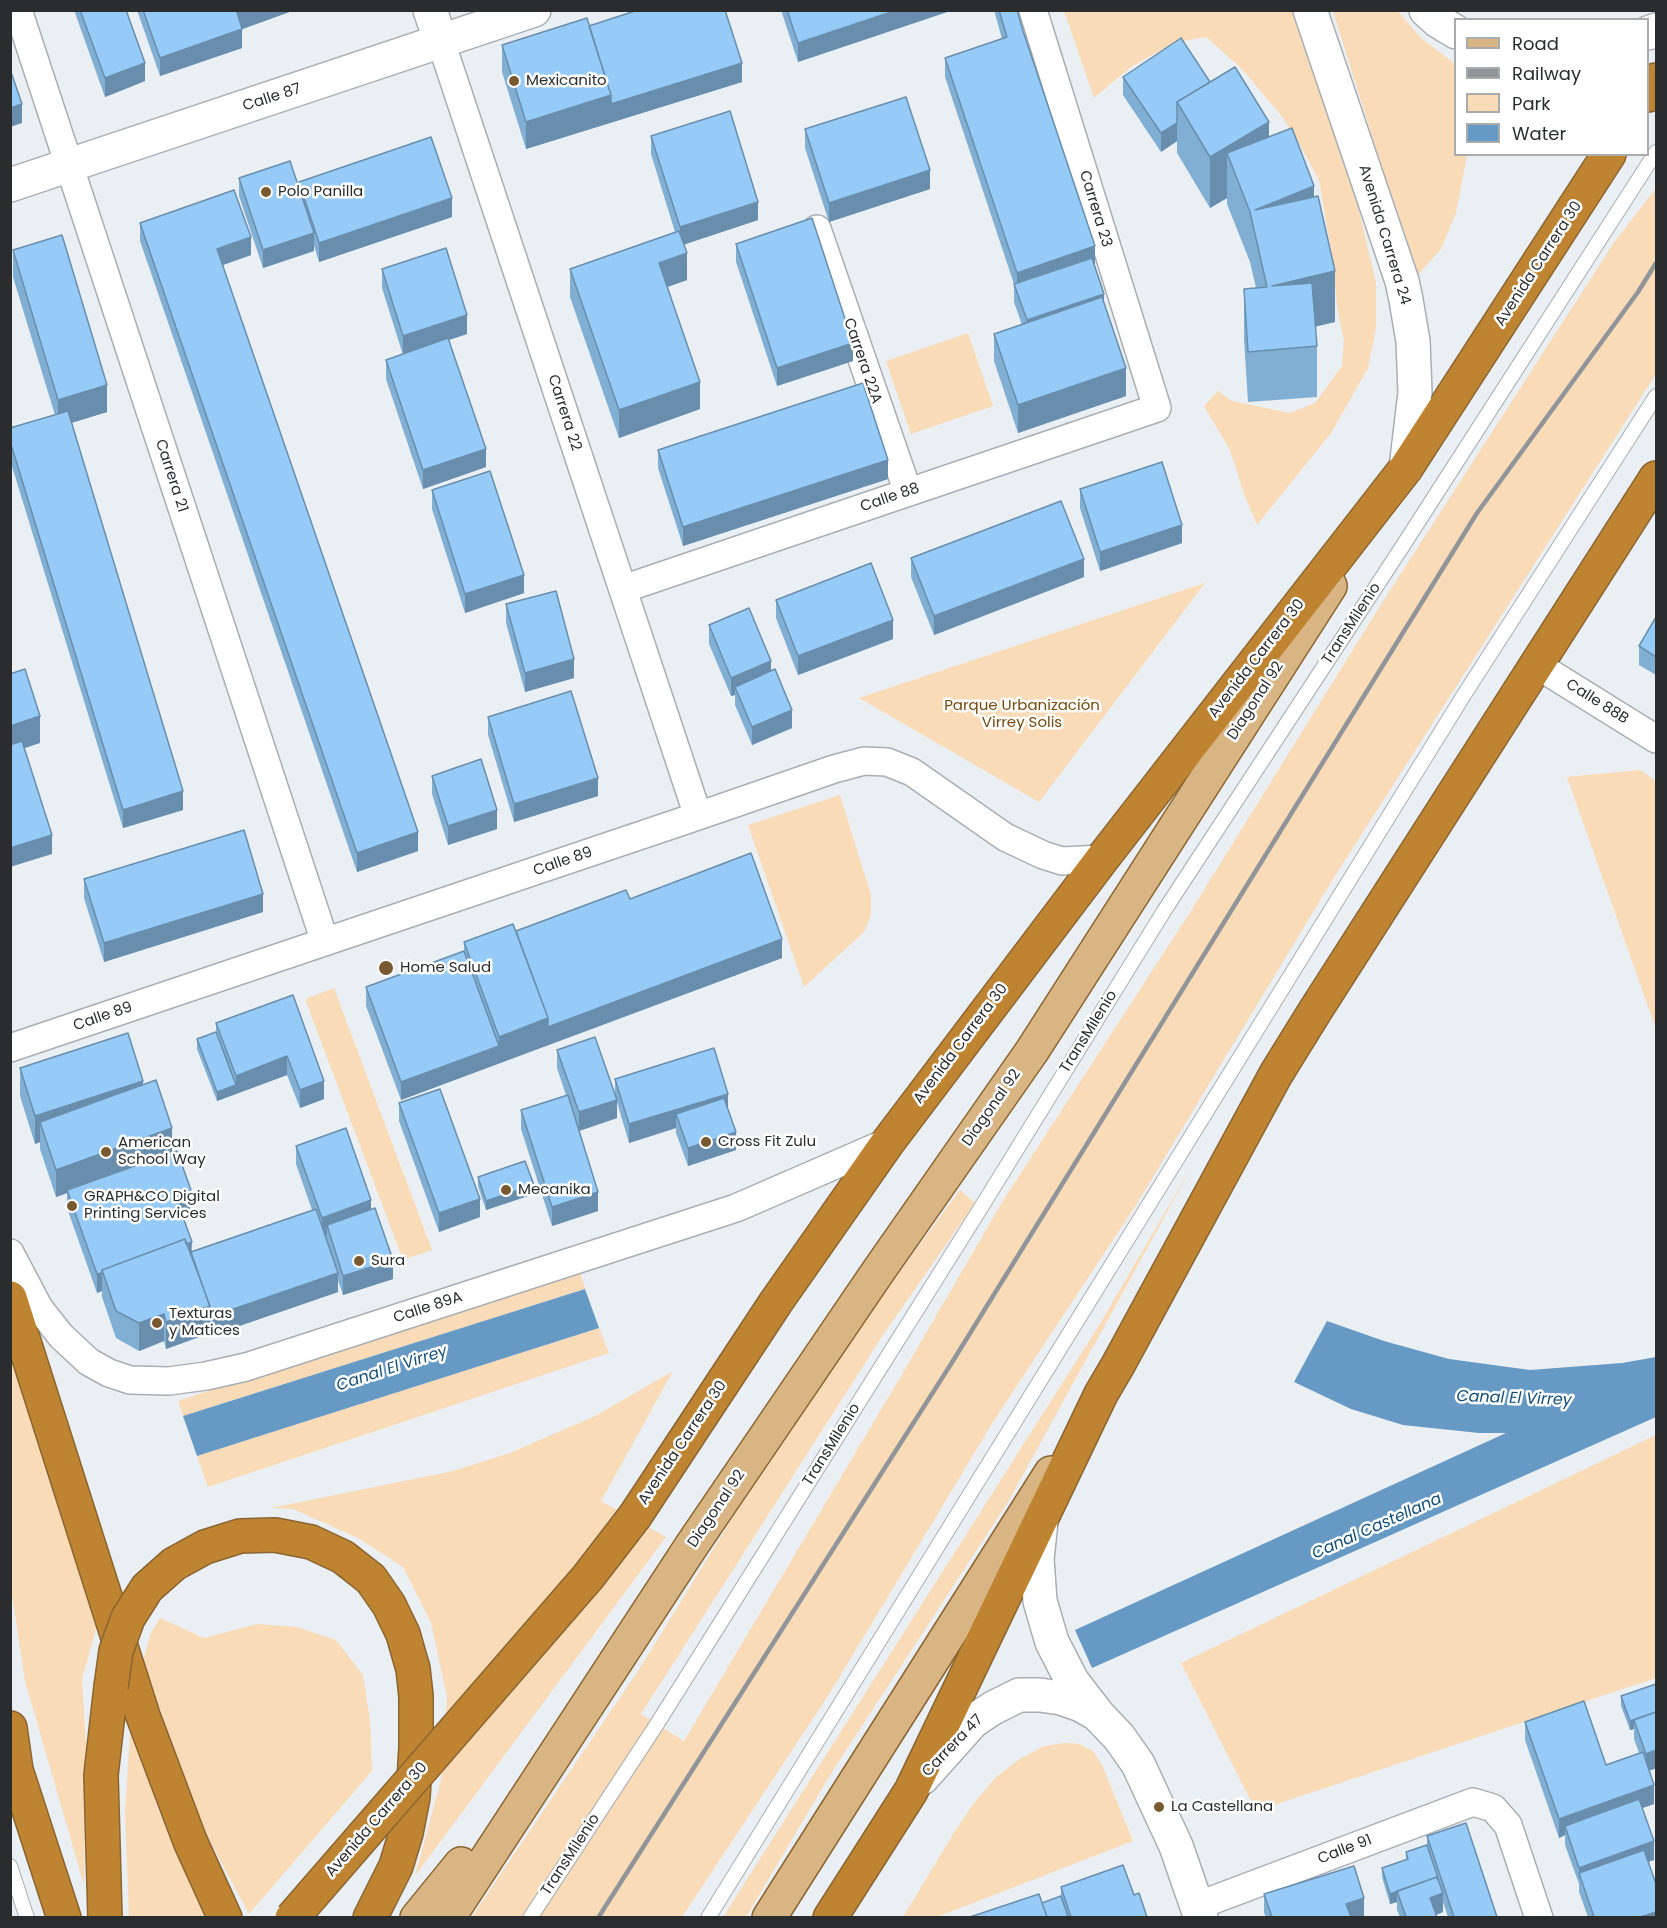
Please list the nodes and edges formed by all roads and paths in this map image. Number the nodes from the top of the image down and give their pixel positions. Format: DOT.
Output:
graph roads {
  1 [pos="18,10"];
  2 [pos="430,10"];
  3 [pos="534,10"];
  4 [pos="1033,10"];
  5 [pos="1310,10"];
  6 [pos="1426,10"];
  7 [pos="1454,31"];
  8 [pos="441,42"];
  9 [pos="1656,152"];
  10 [pos="1608,156"];
  11 [pos="69,166"];
  12 [pos="10,185"];
  13 [pos="817,229"];
  14 [pos="1656,396"];
  15 [pos="1157,408"];
  16 [pos="1406,468"];
  17 [pos="1656,478"];
  18 [pos="908,492"];
  19 [pos="623,589"];
  20 [pos="1537,665"];
  21 [pos="1656,739"];
  22 [pos="698,816"];
  23 [pos="1102,859"];
  24 [pos="324,942"];
  25 [pos="10,1048"];
  26 [pos="888,1142"];
  27 [pos="10,1253"];
  28 [pos="10,1298"];
  29 [pos="1101,1394"];
  30 [pos="1042,1516"];
  31 [pos="1099,1716"];
  32 [pos="10,1728"];
  33 [pos="563,1740"];
  34 [pos="13,1761"];
  35 [pos="911,1791"];
  36 [pos="10,1866"];
  37 [pos="1199,1912"];
  38 [pos="27,1917"];
  39 [pos="64,1917"];
  40 [pos="105,1917"];
  41 [pos="225,1917"];
  42 [pos="292,1917"];
  43 [pos="370,1917"];
  44 [pos="417,1917"];
  45 [pos="448,1917"];
  46 [pos="530,1917"];
  47 [pos="708,1917"];
  48 [pos="769,1917"];
  49 [pos="830,1917"];
  50 [pos="1539,1917"];
  1 -- 11 [label="street, Carrera 21"];
  2 -- 8 [label="street, Carrera 22"];
  3 -- 8 [label="street, Calle 87"];
  4 -- 15 [label="street, Carrera 23"];
  5 -- 16 [label="street, Avenida Carrera 24"];
  6 -- 7 [label="street"];
  8 -- 11 [label="street, Calle 87"];
  8 -- 19 [label="street, Carrera 22"];
  9 -- 46 [label="lane, TransMilenio"];
  10 -- 16 [label="highway, Avenida Carrera 30"];
  11 -- 12 [label="street, Calle 87"];
  11 -- 24 [label="street, Carrera 21"];
  13 -- 18 [label="street, Carrera 22A"];
  14 -- 47 [label="lane"];
  15 -- 18 [label="street, Calle 88"];
  16 -- 23 [label="highway, Avenida Carrera 30"];
  16 -- 33 [label="main road, Diagonal 92"];
  17 -- 20 [label="highway"];
  18 -- 19 [label="street, Calle 88"];
  19 -- 22 [label="street, Carrera 22"];
  20 -- 21 [label="street, Calle 88B"];
  20 -- 29 [label="highway"];
  22 -- 23 [label="street, Calle 89"];
  22 -- 24 [label="street, Calle 89"];
  23 -- 26 [label="highway, Avenida Carrera 30"];
  24 -- 25 [label="street, Calle 89"];
  26 -- 27 [label="street, Calle 89A"];
  26 -- 42 [label="highway, Avenida Carrera 30, bridge"];
  28 -- 41 [label="highway"];
  29 -- 30 [label="highway"];
  29 -- 48 [label="main road"];
  30 -- 31 [label="street, Carrera 47"];
  30 -- 35 [label="highway"];
  31 -- 35 [label="street, Carrera 47"];
  31 -- 37 [label="street, Carrera 47"];
  32 -- 34 [label="highway"];
  33 -- 44 [label="main road, Diagonal 92"];
  33 -- 45 [label="main road, Diagonal 92"];
  34 -- 39 [label="highway"];
  35 -- 49 [label="highway"];
  36 -- 38 [label="lane"];
  37 -- 50 [label="street, Calle 91"];
  40 -- 43 [label="highway, bridge"];
}
